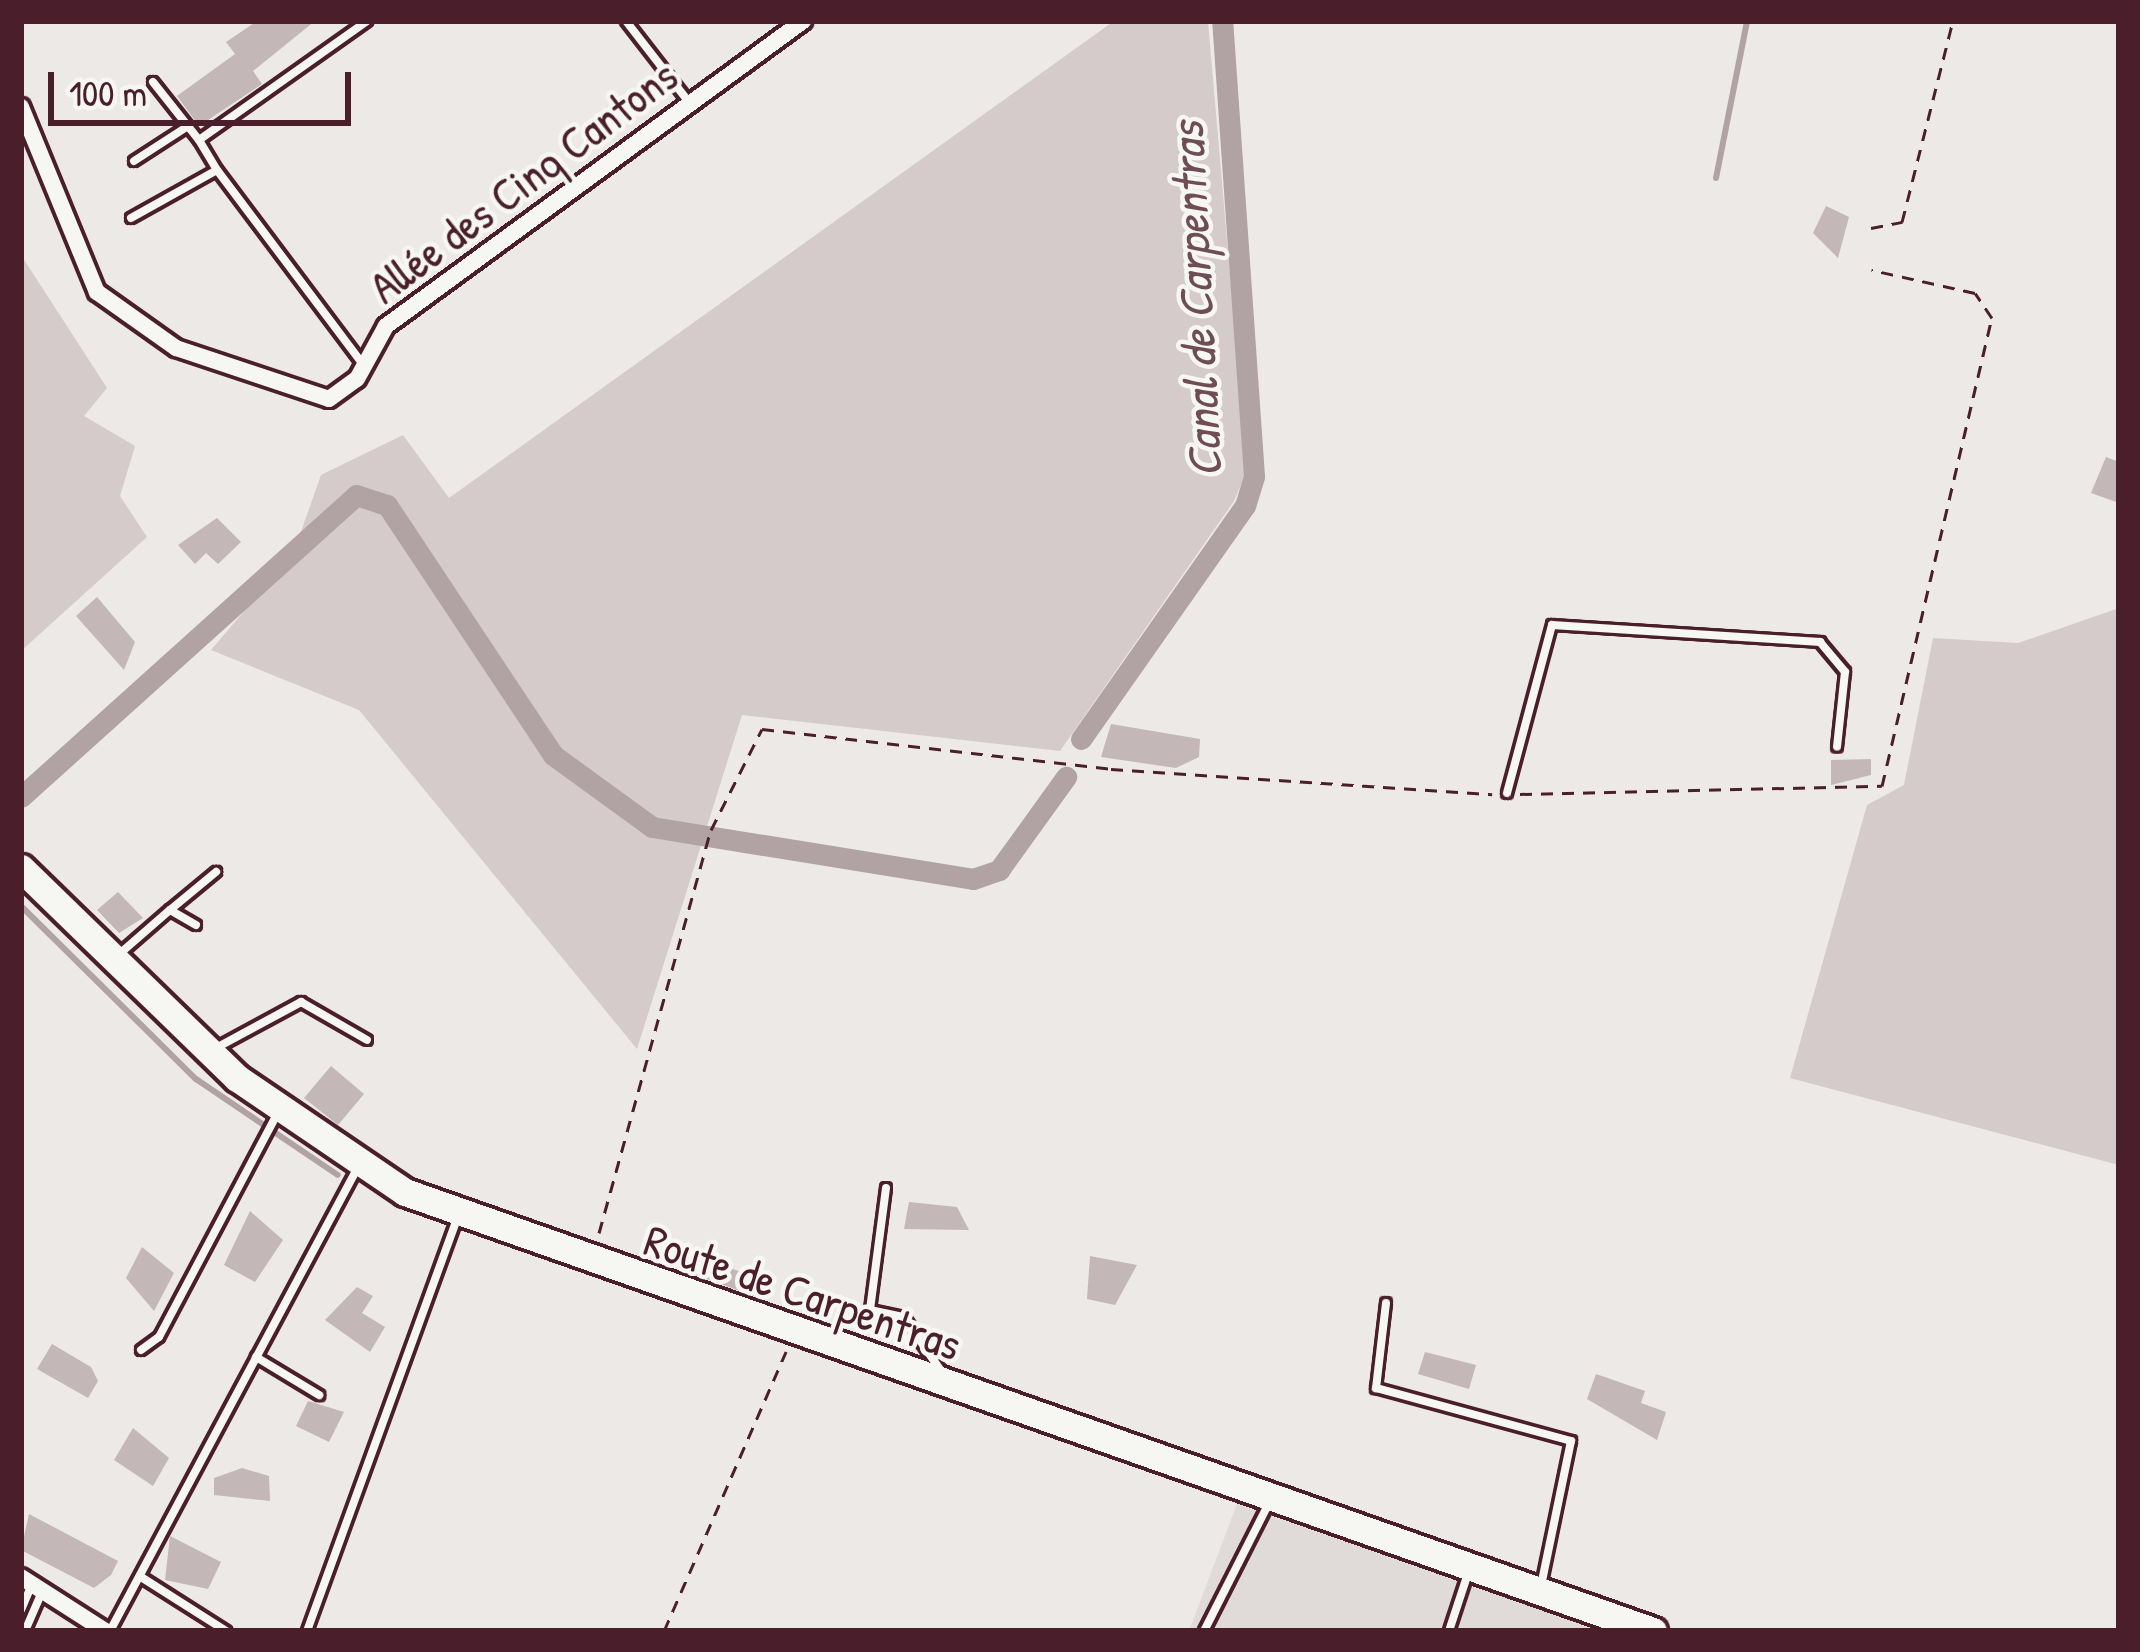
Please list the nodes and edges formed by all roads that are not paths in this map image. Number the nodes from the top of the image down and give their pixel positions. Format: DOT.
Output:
graph roads {
  1 [pos="367,21"];
  2 [pos="626,21"];
  3 [pos="803,21"];
  4 [pos="153,82"];
  5 [pos="689,103"];
  6 [pos="21,107"];
  7 [pos="188,126"];
  8 [pos="200,140"];
  9 [pos="134,161"];
  10 [pos="217,170"];
  11 [pos="130,218"];
  12 [pos="361,362"];
  13 [pos="1837,747"];
  14 [pos="1507,794"];
  15 [pos="21,868"];
  16 [pos="216,872"];
  17 [pos="170,910"];
  18 [pos="196,925"];
  19 [pos="112,961"];
  20 [pos="367,1040"];
  21 [pos="210,1053"];
  22 [pos="279,1111"];
  23 [pos="359,1165"];
  24 [pos="886,1188"];
  25 [pos="459,1214"];
  26 [pos="1386,1303"];
  27 [pos="141,1350"];
  28 [pos="256,1357"];
  29 [pos="958,1390"];
  30 [pos="319,1395"];
  31 [pos="1271,1499"];
  32 [pos="1470,1569"];
  33 [pos="141,1577"];
  34 [pos="32,1584"];
  35 [pos="1540,1594"];
  36 [pos="21,1610"];
  37 [pos="1641,1629"];
  38 [pos="25,1631"];
  39 [pos="107,1631"];
  40 [pos="226,1631"];
  41 [pos="307,1631"];
  42 [pos="1204,1631"];
  43 [pos="1449,1631"];
  1 -- 8 [label="lane"];
  2 -- 5 [label="lane"];
  3 -- 5 [label="street, Allée des Cinq Cantons"];
  4 -- 7 [label="lane"];
  5 -- 12 [label="street, Allée des Cinq Cantons"];
  6 -- 12 [label="street, Allée des Cinq Cantons"];
  7 -- 8 [label="lane"];
  7 -- 9 [label="lane"];
  8 -- 10 [label="lane"];
  10 -- 11 [label="lane"];
  10 -- 12 [label="lane"];
  13 -- 14 [label="lane"];
  15 -- 19 [label="main road, Route de Carpentras"];
  16 -- 17 [label="lane"];
  17 -- 18 [label="lane"];
  17 -- 19 [label="lane"];
  19 -- 21 [label="main road, Route de Carpentras"];
  20 -- 21 [label="lane"];
  21 -- 22 [label="main road, Route de Carpentras"];
  22 -- 23 [label="main road, Route de Carpentras"];
  22 -- 27 [label="lane"];
  23 -- 25 [label="main road, Route de Carpentras"];
  23 -- 28 [label="lane"];
  24 -- 29 [label="lane"];
  25 -- 29 [label="main road, Route de Carpentras"];
  25 -- 41 [label="lane"];
  26 -- 35 [label="lane"];
  28 -- 30 [label="lane"];
  28 -- 33 [label="lane"];
  29 -- 31 [label="main road, Route de Carpentras"];
  31 -- 32 [label="main road, Route de Carpentras"];
  31 -- 42 [label="lane"];
  32 -- 35 [label="main road, Route de Carpentras"];
  32 -- 43 [label="lane"];
  33 -- 39 [label="lane"];
  33 -- 40 [label="lane"];
  34 -- 36 [label="lane"];
  34 -- 38 [label="lane"];
  34 -- 39 [label="street"];
  35 -- 37 [label="main road, Route de Carpentras"];
}
